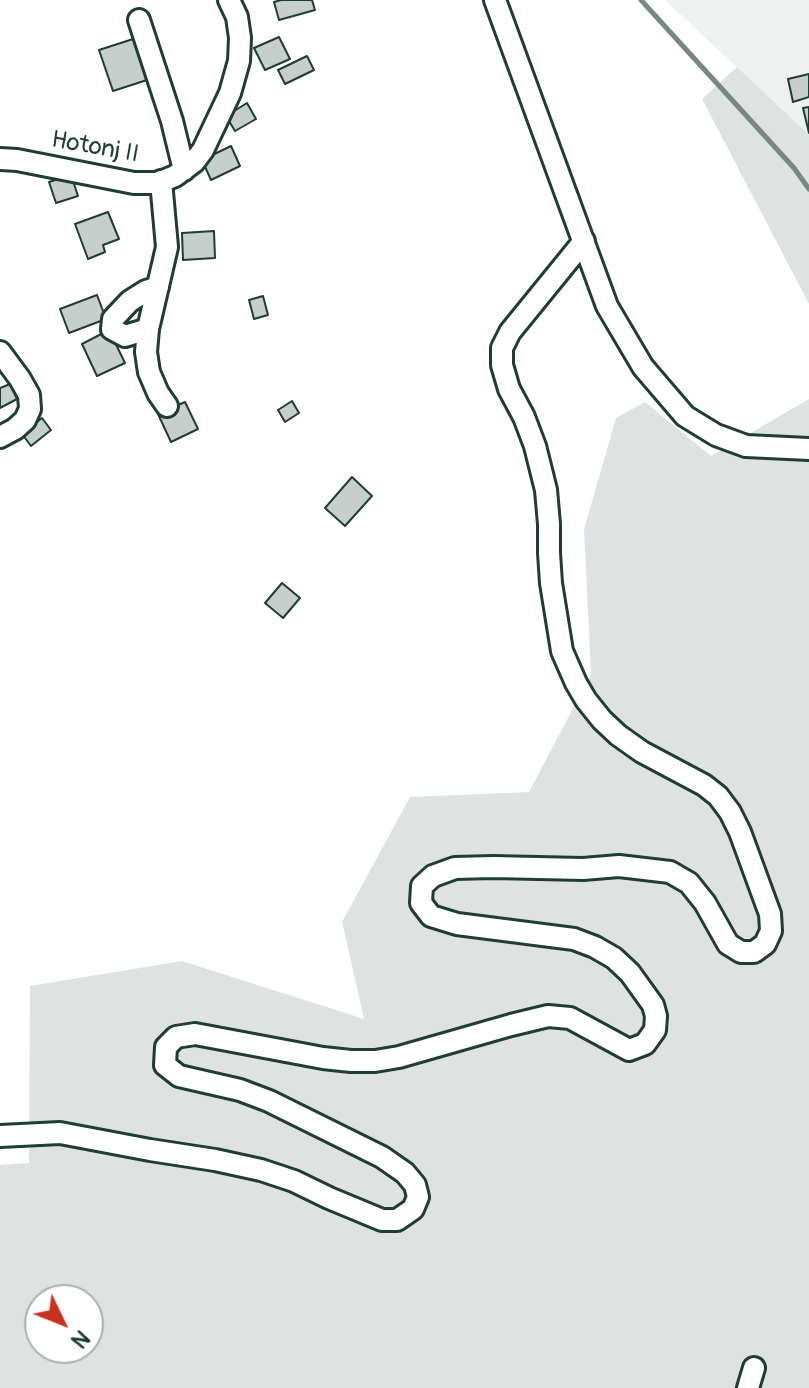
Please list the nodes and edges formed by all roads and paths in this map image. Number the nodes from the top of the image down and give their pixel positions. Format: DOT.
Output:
graph roads {
  1 [pos="229,0"];
  2 [pos="495,0"];
  3 [pos="139,20"];
  4 [pos="0,159"];
  5 [pos="184,170"];
  6 [pos="161,181"];
  7 [pos="584,241"];
  8 [pos="158,287"];
  9 [pos="148,329"];
  10 [pos="0,352"];
  11 [pos="167,406"];
  12 [pos="0,437"];
  13 [pos="809,449"];
  14 [pos="0,1136"];
  15 [pos="754,1368"];
  16 [pos="748,1388"];
  1 -- 5 [label="street, Hotonj II"];
  2 -- 7 [label="street"];
  3 -- 5 [label="street"];
  4 -- 6 [label="street, Hotonj II"];
  5 -- 6 [label="street, Hotonj II"];
  6 -- 8 [label="street"];
  7 -- 13 [label="street"];
  7 -- 14 [label="street"];
  8 -- 9 [label="street"];
  8 -- 9 [label="street"];
  9 -- 11 [label="street"];
  10 -- 12 [label="street"];
  15 -- 16 [label="street"];
}
